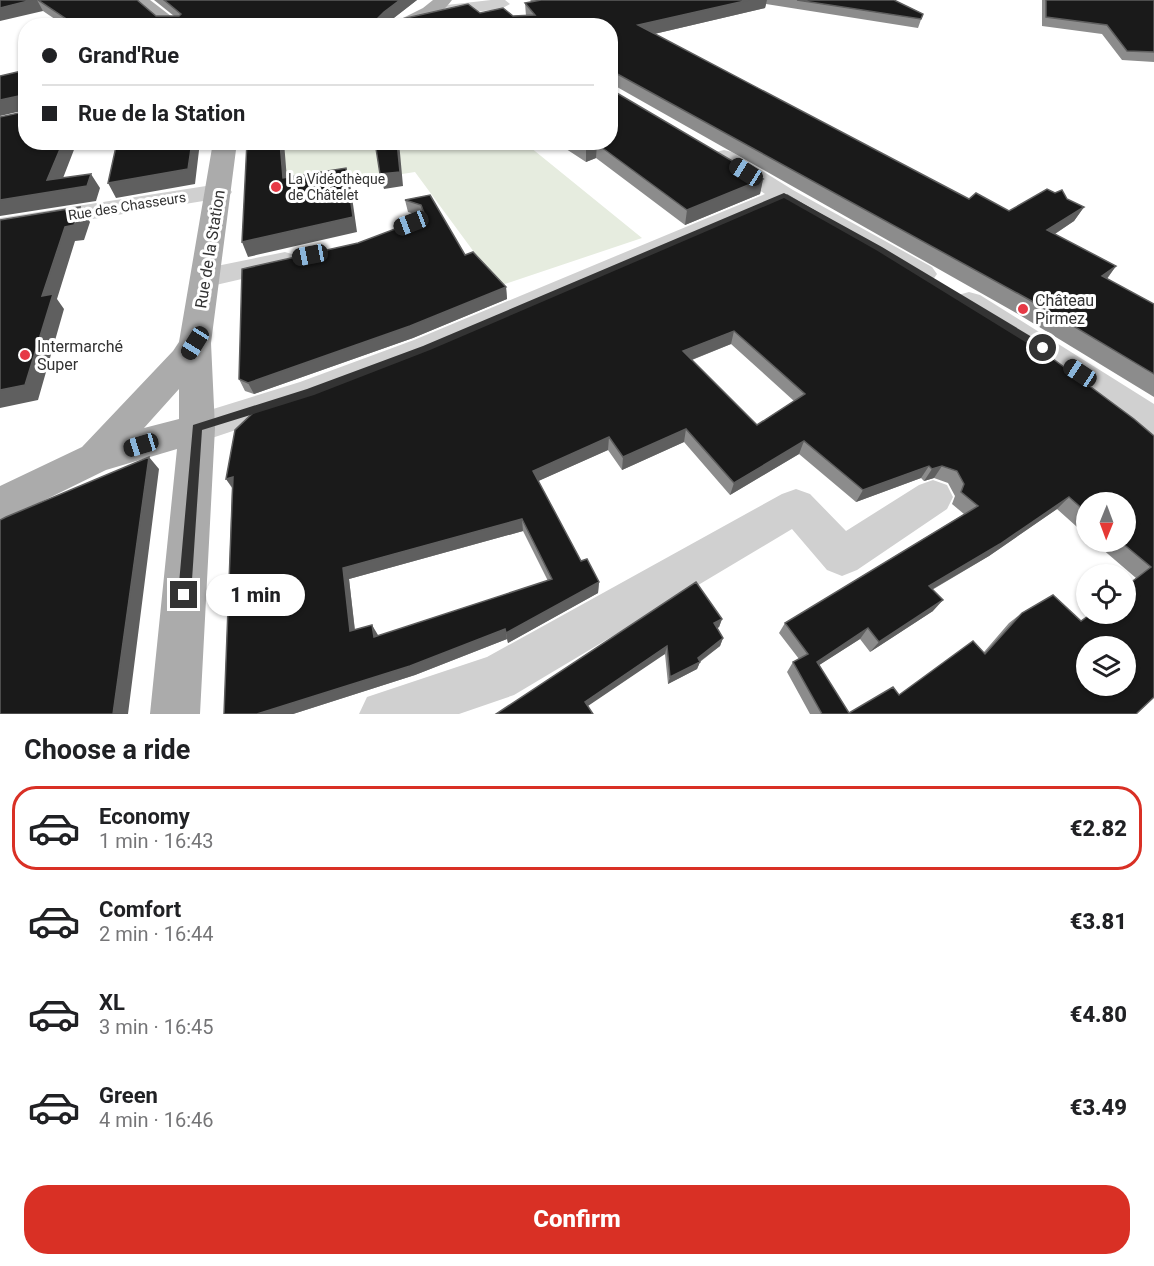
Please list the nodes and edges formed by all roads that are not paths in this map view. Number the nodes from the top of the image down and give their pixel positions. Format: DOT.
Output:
graph roads {
  1 [pos="139,0"];
  2 [pos="444,0"];
  3 [pos="499,2"];
  4 [pos="429,12"];
  5 [pos="515,17"];
  6 [pos="164,18"];
  7 [pos="415,18"];
  8 [pos="698,142"];
  9 [pos="224,150"];
  10 [pos="219,192"];
  11 [pos="784,195"];
  12 [pos="0,226"];
  13 [pos="310,255"];
  14 [pos="207,277"];
  15 [pos="195,343"];
  16 [pos="1154,422"];
  17 [pos="208,424"];
  18 [pos="95,458"];
  19 [pos="933,497"];
  20 [pos="0,505"];
  21 [pos="175,714"];
  22 [pos="384,714"];
  1 -- 6 [label="main road"];
  2 -- 4 [label="main road"];
  3 -- 4 [label="street"];
  3 -- 5 [label="street"];
  4 -- 7 [label="main road"];
  8 -- 11 [label="street"];
  9 -- 10 [label="main road, Rue de la Station"];
  10 -- 12 [label="street, Rue des Chasseurs"];
  10 -- 14 [label="main road, Rue de la Station"];
  11 -- 16 [label="street"];
  11 -- 17 [label="street"];
  13 -- 14 [label="street"];
  14 -- 15 [label="main road, Rue de la Station"];
  15 -- 17 [label="main road, Rue de la Station"];
  15 -- 18 [label="main road"];
  17 -- 18 [label="main road"];
  17 -- 21 [label="main road, Rue de la Station"];
  18 -- 20 [label="main road"];
  19 -- 22 [label="street"];
}
